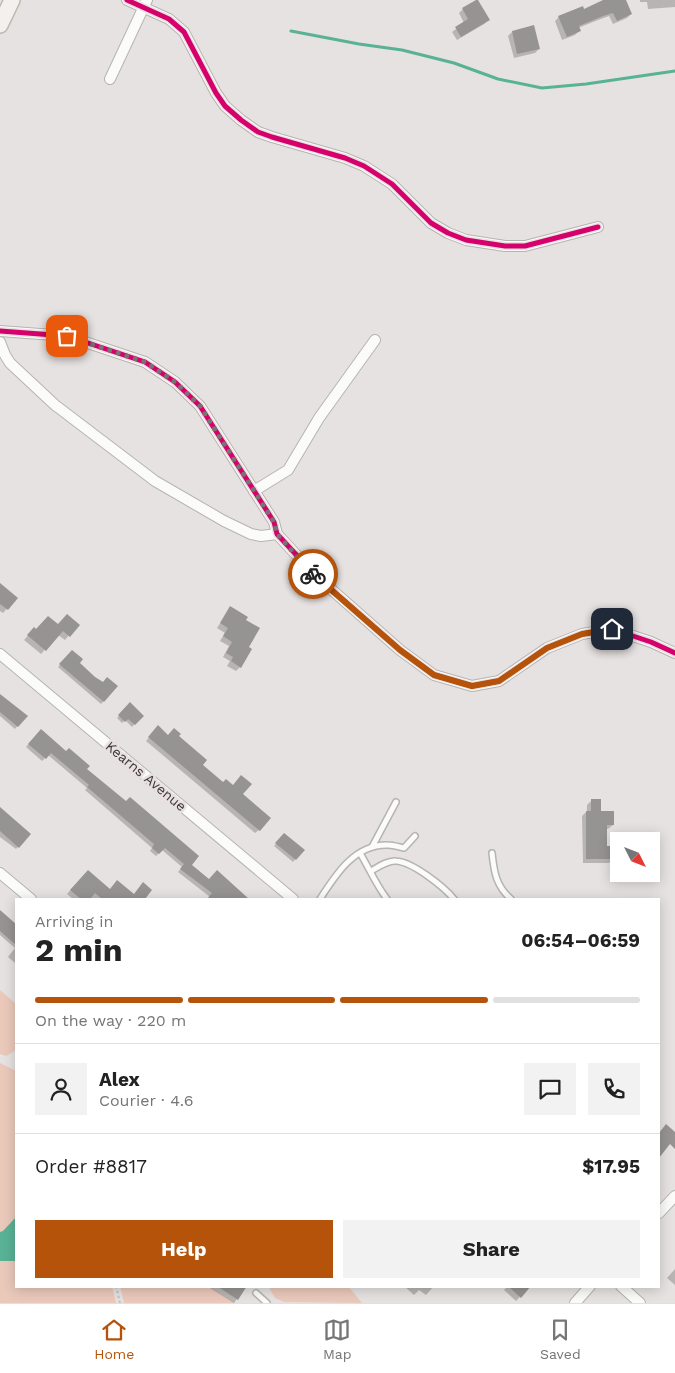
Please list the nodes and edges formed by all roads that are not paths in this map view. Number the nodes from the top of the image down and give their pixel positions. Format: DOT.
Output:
graph roads {
  1 [pos="12,0"];
  2 [pos="127,0"];
  3 [pos="146,4"];
  4 [pos="0,25"];
  5 [pos="110,79"];
  6 [pos="598,227"];
  7 [pos="0,331"];
  8 [pos="375,340"];
  9 [pos="0,342"];
  10 [pos="254,491"];
  11 [pos="277,534"];
  12 [pos="675,653"];
  13 [pos="0,654"];
  14 [pos="396,802"];
  15 [pos="415,836"];
  16 [pos="372,847"];
  17 [pos="360,853"];
  18 [pos="492,853"];
  19 [pos="372,871"];
  20 [pos="0,873"];
  21 [pos="30,898"];
  22 [pos="292,898"];
  23 [pos="321,898"];
  24 [pos="386,898"];
  25 [pos="453,898"];
  26 [pos="510,898"];
  27 [pos="675,1196"];
  28 [pos="660,1212"];
  29 [pos="588,1288"];
  30 [pos="623,1288"];
  31 [pos="256,1293"];
  32 [pos="267,1303"];
  33 [pos="575,1303"];
  34 [pos="640,1303"];
  1 -- 4 [label="main road"];
  2 -- 3 [label="street"];
  3 -- 5 [label="street"];
  3 -- 6 [label="street"];
  7 -- 10 [label="street"];
  8 -- 10 [label="street"];
  9 -- 11 [label="street"];
  10 -- 11 [label="street"];
  11 -- 12 [label="street"];
  13 -- 22 [label="street, Kearns Avenue"];
  14 -- 16 [label="lane"];
  15 -- 16 [label="lane"];
  16 -- 17 [label="lane"];
  17 -- 19 [label="lane"];
  17 -- 23 [label="lane"];
  18 -- 26 [label="lane"];
  19 -- 24 [label="lane"];
  19 -- 25 [label="lane"];
  20 -- 21 [label="street"];
  27 -- 28 [label="street"];
  29 -- 33 [label="street"];
  30 -- 34 [label="street"];
  31 -- 32 [label="lane"];
}
